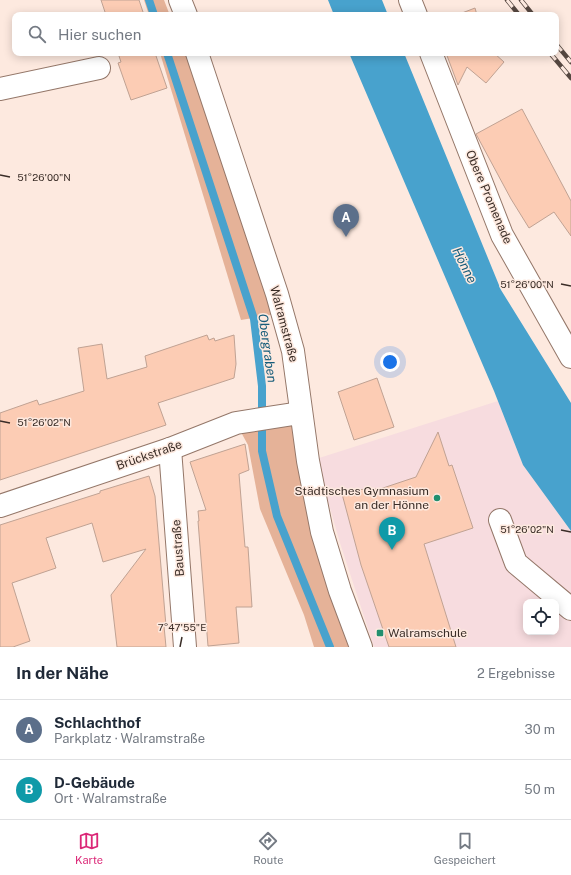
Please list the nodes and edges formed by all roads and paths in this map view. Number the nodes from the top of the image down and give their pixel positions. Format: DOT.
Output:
graph roads {
  1 [pos="180,0"];
  2 [pos="187,0"];
  3 [pos="410,0"];
  4 [pos="186,12"];
  5 [pos="187,12"];
  6 [pos="415,12"];
  7 [pos="197,56"];
  8 [pos="432,56"];
  9 [pos="98,68"];
  10 [pos="0,90"];
  11 [pos="571,357"];
  12 [pos="300,413"];
  13 [pos="170,449"];
  14 [pos="0,506"];
  15 [pos="500,520"];
  16 [pos="571,609"];
  17 [pos="185,647"];
  18 [pos="360,647"];
  1 -- 4 [label="street"];
  2 -- 5 [label="street"];
  3 -- 6 [label="street"];
  7 -- 12 [label="street, Walramstraße"];
  8 -- 11 [label="street, Obere Promenade"];
  9 -- 10 [label="street"];
  12 -- 13 [label="street, Brückstraße"];
  12 -- 18 [label="street, Walramstraße"];
  13 -- 14 [label="street, Brückstraße"];
  13 -- 17 [label="street, Baustraße"];
  15 -- 16 [label="street"];
}
